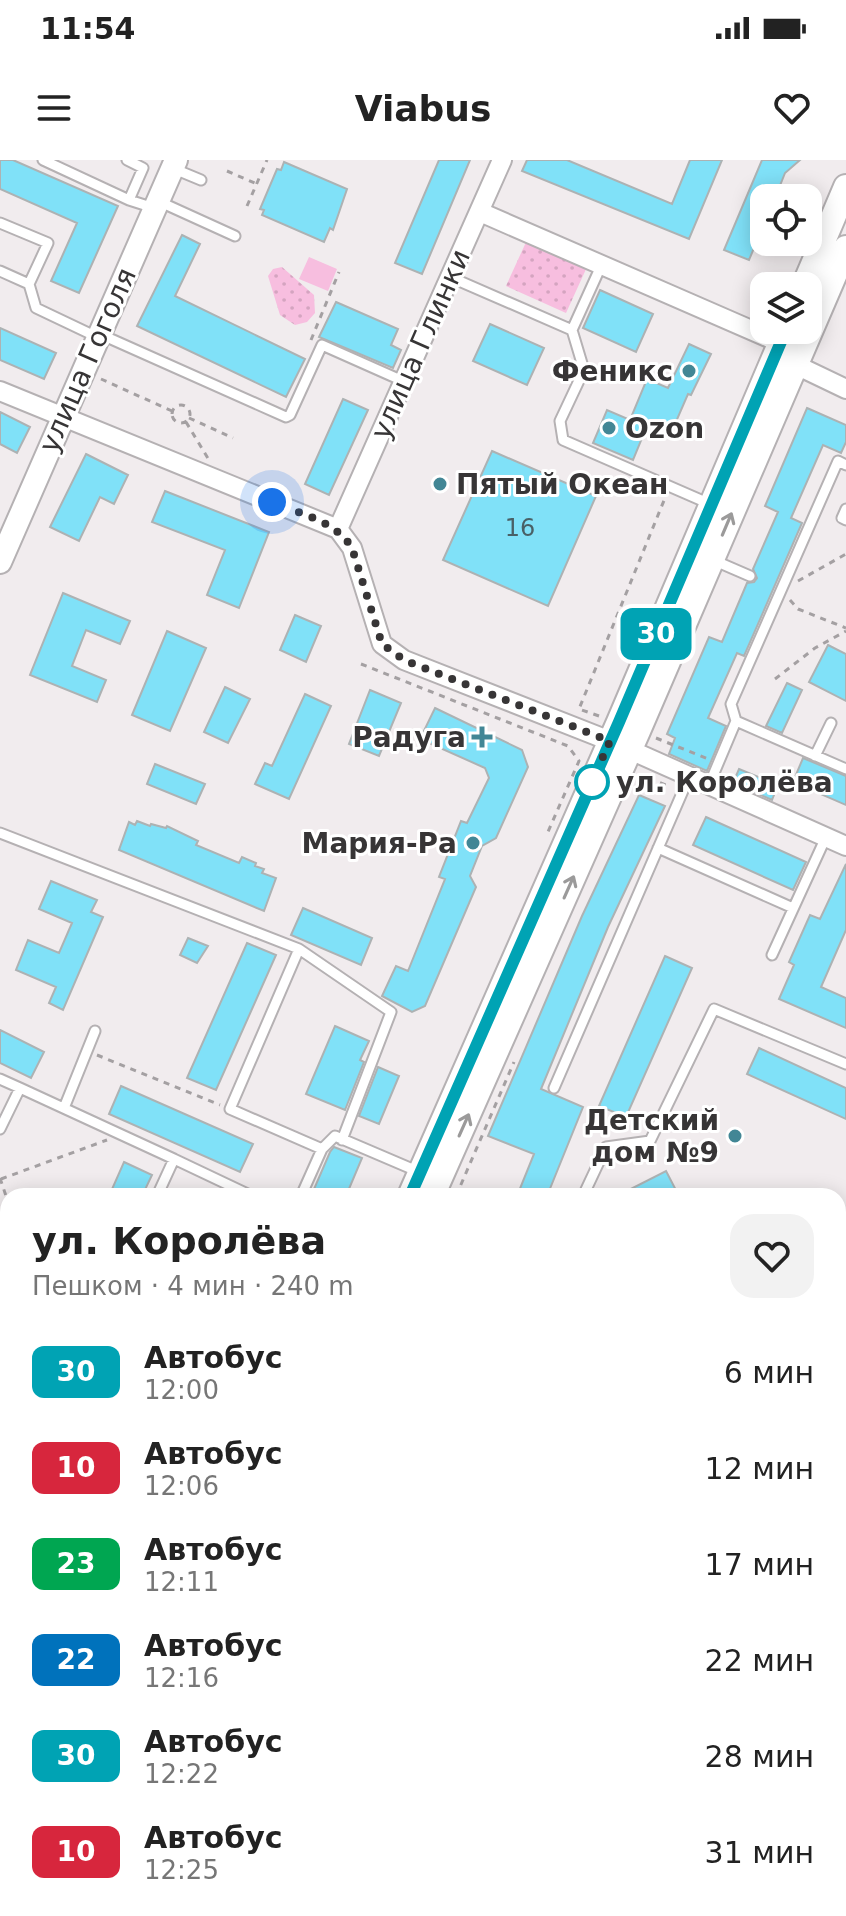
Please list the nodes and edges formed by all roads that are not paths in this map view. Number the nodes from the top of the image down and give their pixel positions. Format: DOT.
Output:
graph roads {
  1 [pos="43,160"];
  2 [pos="127,160"];
  3 [pos="502,160"];
  4 [pos="174,164"];
  5 [pos="201,180"];
  6 [pos="846,187"];
  7 [pos="129,200"];
  8 [pos="156,204"];
  9 [pos="480,212"];
  10 [pos="0,223"];
  11 [pos="235,236"];
  12 [pos="846,248"];
  13 [pos="601,266"];
  14 [pos="0,271"];
  15 [pos="810,272"];
  16 [pos="450,276"];
  17 [pos="29,284"];
  18 [pos="572,330"];
  19 [pos="98,335"];
  20 [pos="791,347"];
  21 [pos="403,381"];
  22 [pos="846,389"];
  23 [pos="0,391"];
  24 [pos="63,416"];
  25 [pos="846,465"];
  26 [pos="711,505"];
  27 [pos="846,509"];
  28 [pos="846,520"];
  29 [pos="338,529"];
  30 [pos="712,559"];
  31 [pos="0,562"];
  32 [pos="750,576"];
  33 [pos="736,721"];
  34 [pos="831,723"];
  35 [pos="619,746"];
  36 [pos="815,756"];
  37 [pos="846,769"];
  38 [pos="685,784"];
  39 [pos="709,785"];
  40 [pos="0,833"];
  41 [pos="826,837"];
  42 [pos="846,846"];
  43 [pos="658,848"];
  44 [pos="793,908"];
  45 [pos="299,949"];
  46 [pos="772,955"];
  47 [pos="95,1031"];
  48 [pos="846,1064"];
  49 [pos="0,1079"];
  50 [pos="20,1088"];
  51 [pos="554,1088"];
  52 [pos="64,1108"];
  53 [pos="0,1129"];
  54 [pos="342,1140"];
  55 [pos="322,1149"];
  56 [pos="174,1159"];
  57 [pos="420,1173"];
  58 [pos="161,1188"];
  59 [pos="235,1188"];
  60 [pos="305,1188"];
  61 [pos="413,1188"];
  62 [pos="435,1188"];
  63 [pos="587,1188"];
  1 -- 7 [label="lane"];
  2 -- 7 [label="lane"];
  3 -- 9 [label="street, улица Глинки"];
  4 -- 5 [label="lane"];
  4 -- 8 [label="street, улица Гоголя"];
  6 -- 15 [label="main road"];
  7 -- 8 [label="lane"];
  8 -- 11 [label="lane"];
  8 -- 19 [label="street, улица Гоголя"];
  9 -- 13 [label="street"];
  9 -- 16 [label="street, улица Глинки"];
  10 -- 17 [label="lane"];
  12 -- 20 [label="main road"];
  13 -- 18 [label="lane"];
  13 -- 20 [label="street"];
  14 -- 17 [label="lane"];
  16 -- 18 [label="lane"];
  16 -- 21 [label="street, улица Глинки"];
  17 -- 19 [label="lane"];
  18 -- 26 [label="lane"];
  19 -- 21 [label="lane"];
  19 -- 24 [label="street, улица Гоголя"];
  20 -- 22 [label="street"];
  20 -- 26 [label="main road"];
  30 -- 20 [label="main road, one-way"];
  21 -- 29 [label="street, улица Глинки"];
  23 -- 24 [label="street"];
  24 -- 29 [label="street"];
  24 -- 31 [label="street, улица Гоголя"];
  25 -- 33 [label="lane"];
  26 -- 35 [label="main road"];
  27 -- 28 [label="lane"];
  29 -- 35 [label="street"];
  30 -- 32 [label="lane"];
  30 -- 35 [label="main road"];
  33 -- 36 [label="lane"];
  33 -- 39 [label="lane"];
  34 -- 36 [label="lane"];
  35 -- 38 [label="street"];
  35 -- 57 [label="main road"];
  62 -- 35 [label="main road, one-way"];
  36 -- 37 [label="lane"];
  38 -- 39 [label="street"];
  38 -- 43 [label="lane"];
  39 -- 41 [label="street"];
  40 -- 45 [label="lane"];
  41 -- 42 [label="street"];
  41 -- 44 [label="lane"];
  43 -- 44 [label="lane"];
  43 -- 51 [label="lane"];
  44 -- 46 [label="lane"];
  45 -- 54 [label="lane"];
  45 -- 55 [label="lane"];
  47 -- 52 [label="lane"];
  48 -- 63 [label="lane"];
  49 -- 50 [label="lane"];
  50 -- 52 [label="lane"];
  50 -- 53 [label="lane"];
  52 -- 56 [label="lane"];
  54 -- 55 [label="lane"];
  54 -- 57 [label="lane"];
  55 -- 60 [label="lane"];
  56 -- 58 [label="lane"];
  56 -- 59 [label="lane"];
  57 -- 61 [label="main road"];
}
